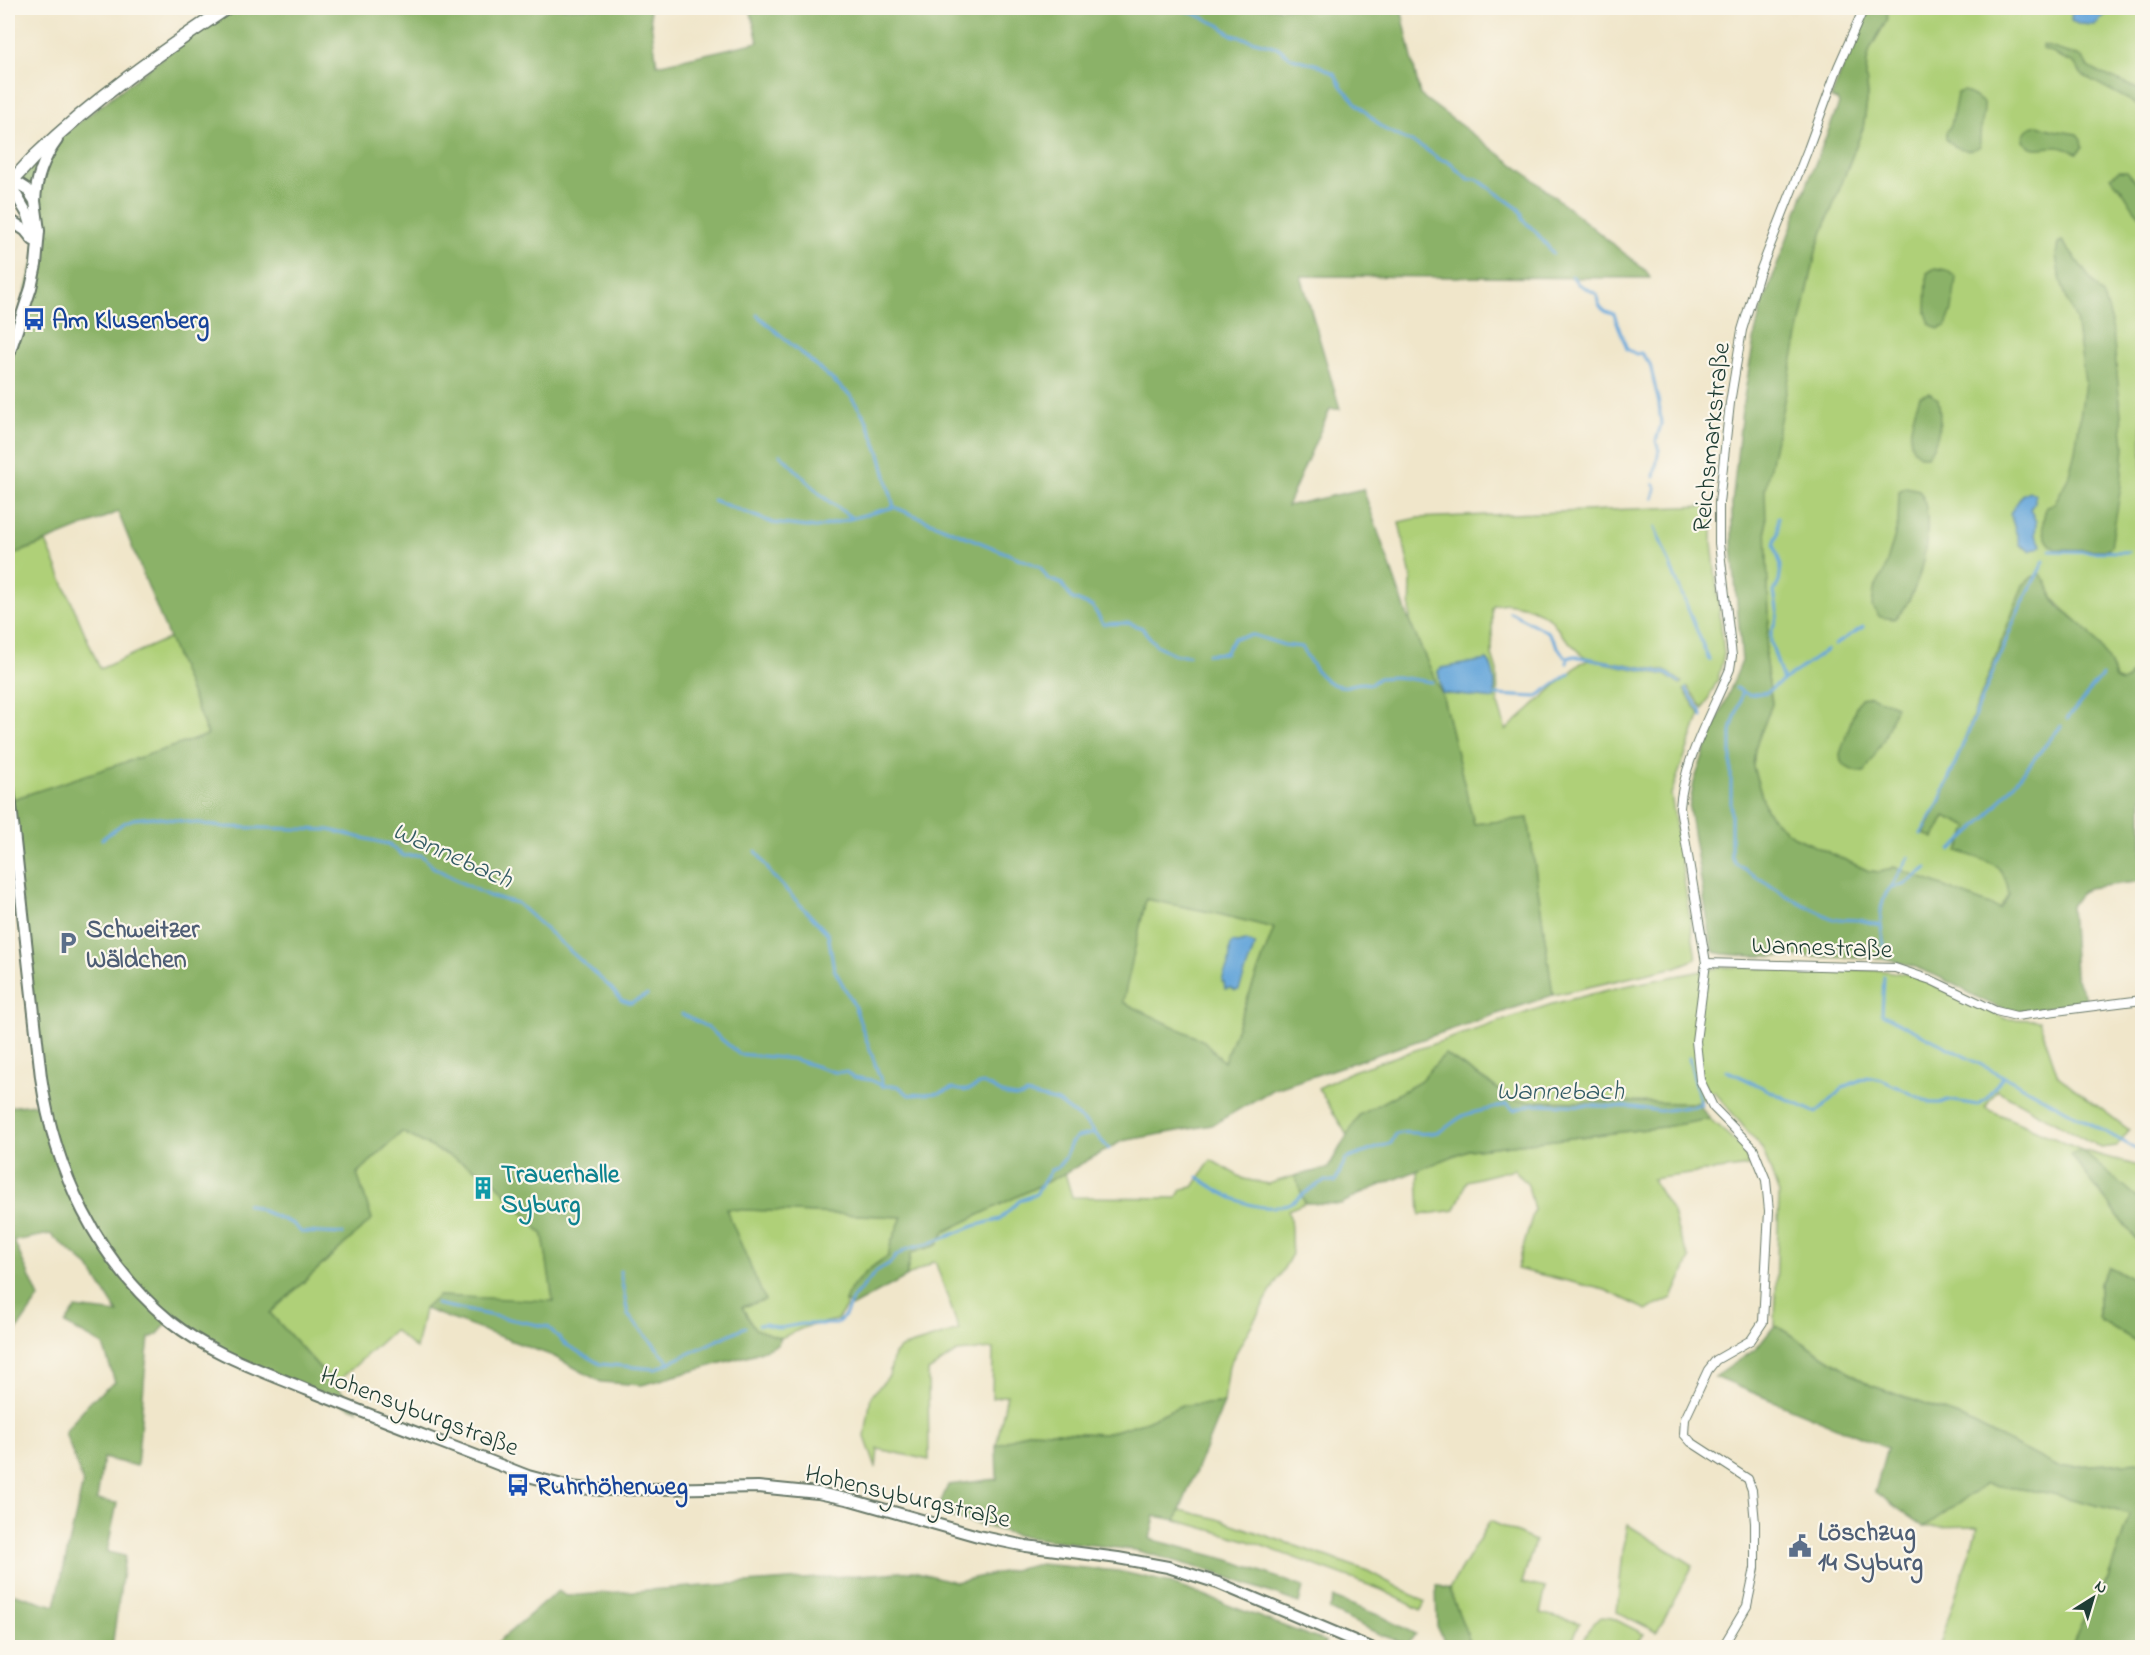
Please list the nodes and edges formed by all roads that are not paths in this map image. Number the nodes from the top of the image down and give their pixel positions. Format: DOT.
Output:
graph roads {
  1 [pos="227,8"];
  2 [pos="1864,8"];
  3 [pos="64,131"];
  4 [pos="10,182"];
  5 [pos="35,201"];
  6 [pos="8,219"];
  7 [pos="38,245"];
  8 [pos="8,357"];
  9 [pos="8,778"];
  10 [pos="1706,963"];
  11 [pos="2142,1000"];
  12 [pos="1371,1647"];
  13 [pos="1722,1647"];
  1 -- 3 [label="main road"];
  2 -- 10 [label="street, Reichsmarkstraße"];
  3 -- 4 [label="main road"];
  3 -- 5 [label="main road"];
  4 -- 5 [label="main road"];
  4 -- 7 [label="main road"];
  5 -- 7 [label="main road"];
  6 -- 7 [label="main road"];
  7 -- 8 [label="main road"];
  9 -- 12 [label="main road, Hohensyburgstraße"];
  10 -- 11 [label="street, Wannestraße"];
  10 -- 13 [label="street, Reichsmarkstraße"];
}
